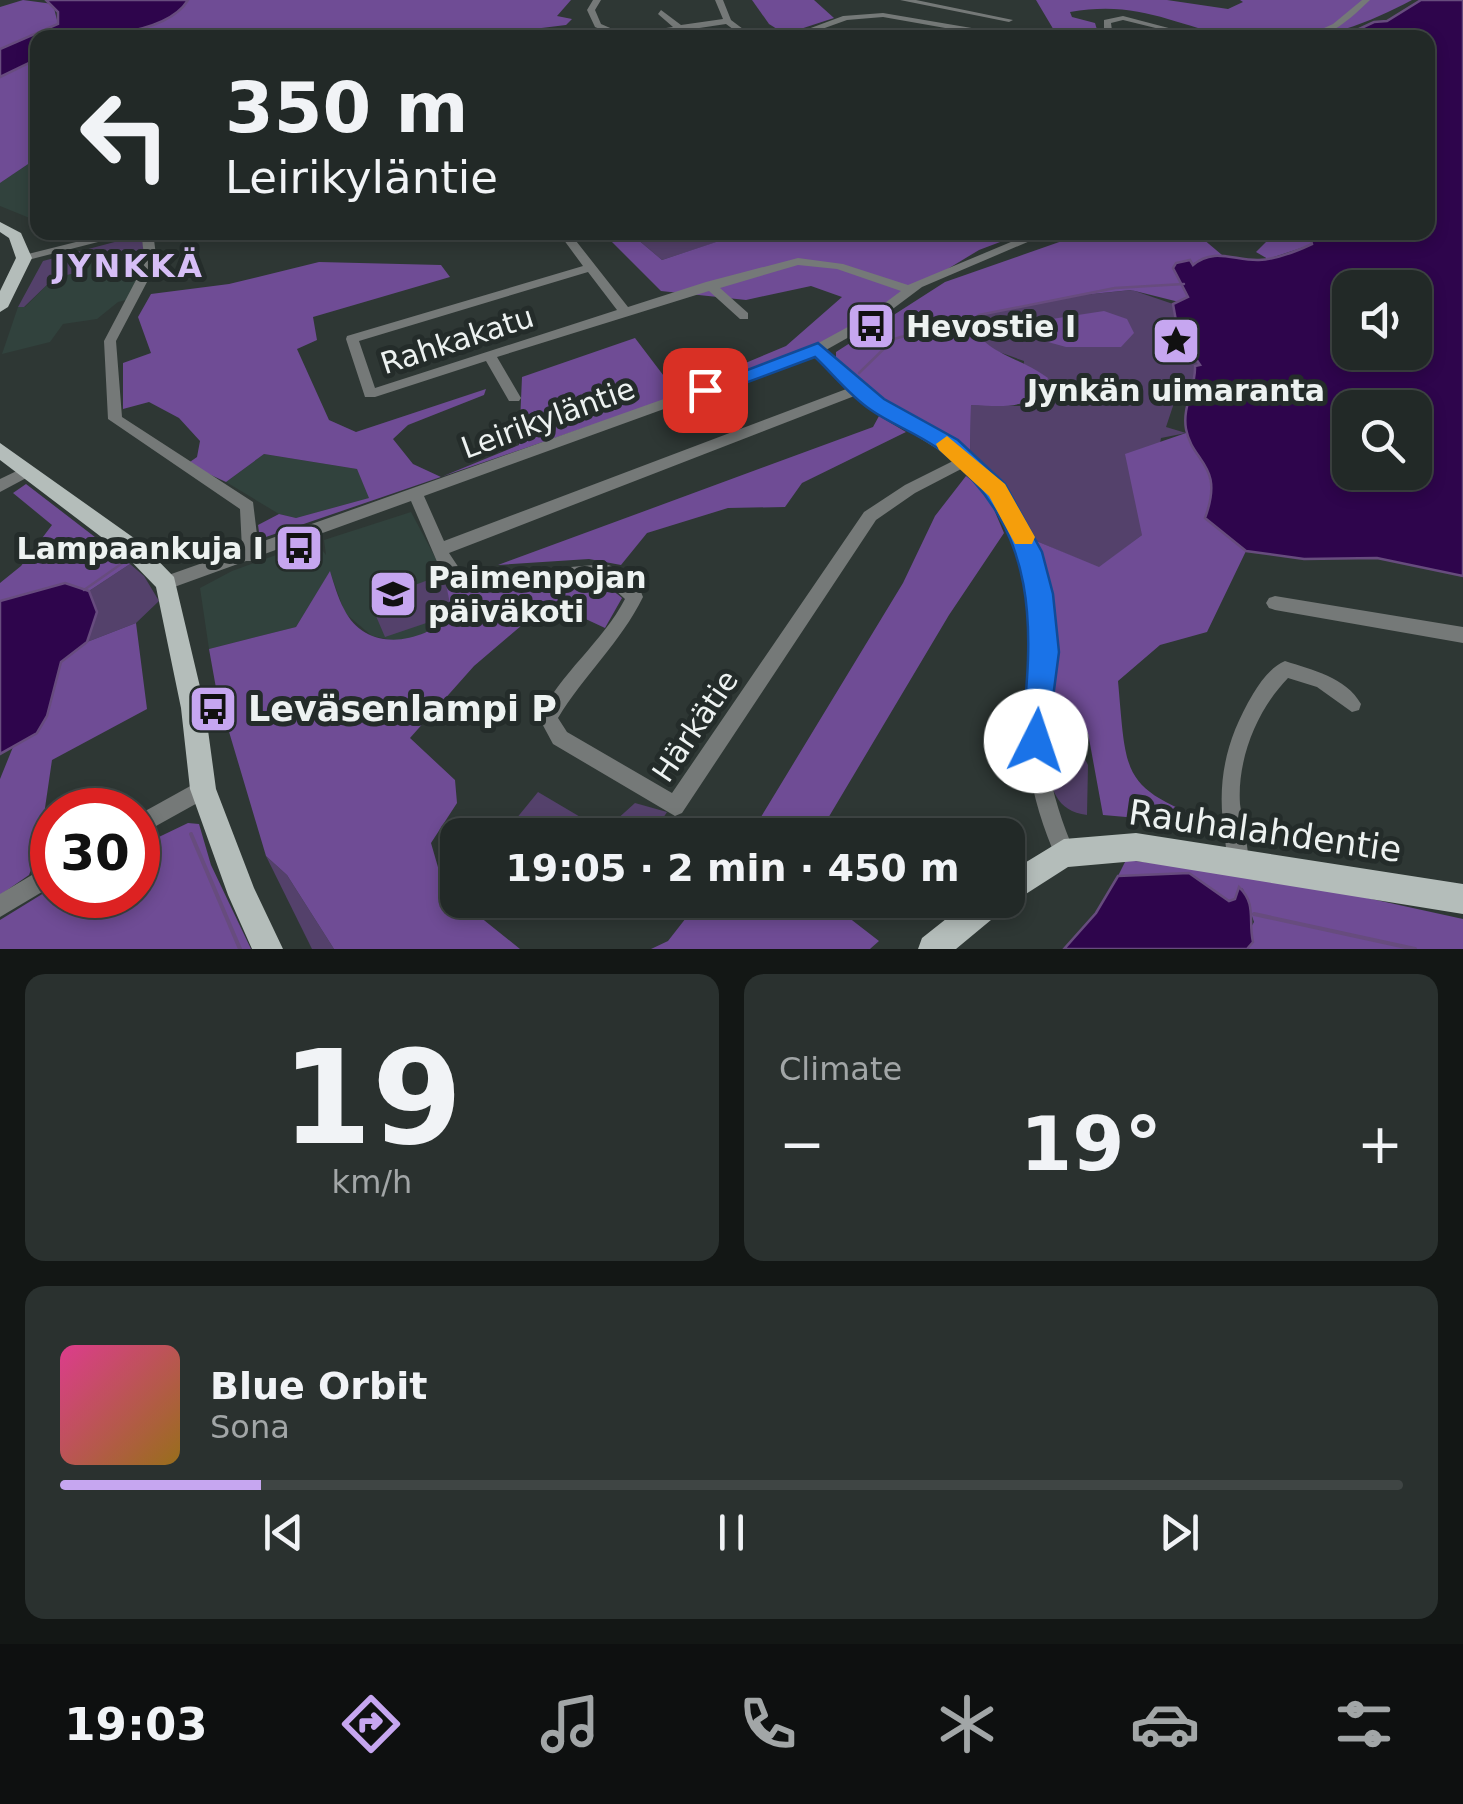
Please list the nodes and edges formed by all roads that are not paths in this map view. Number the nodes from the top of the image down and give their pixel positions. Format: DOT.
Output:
graph roads {
  1 [pos="597,0"];
  2 [pos="719,0"];
  3 [pos="904,0"];
  4 [pos="1366,0"];
  5 [pos="844,1"];
  6 [pos="1001,4"];
  7 [pos="661,12"];
  8 [pos="856,17"];
  9 [pos="1009,20"];
  10 [pos="728,21"];
  11 [pos="608,30"];
  12 [pos="682,30"];
  13 [pos="740,30"];
  14 [pos="814,30"];
  15 [pos="981,30"];
  16 [pos="1015,30"];
  17 [pos="1108,30"];
  18 [pos="1172,30"];
  19 [pos="1326,30"];
  20 [pos="0,226"];
  21 [pos="99,240"];
  22 [pos="148,240"];
  23 [pos="570,240"];
  24 [pos="1025,240"];
  25 [pos="24,258"];
  26 [pos="592,266"];
  27 [pos="710,285"];
  28 [pos="910,290"];
  29 [pos="0,306"];
  30 [pos="625,312"];
  31 [pos="744,316"];
  32 [pos="818,349"];
  33 [pos="490,356"];
  34 [pos="860,389"];
  35 [pos="514,398"];
  36 [pos="0,450"];
  37 [pos="967,460"];
  38 [pos="25,472"];
  39 [pos="0,486"];
  40 [pos="416,496"];
  41 [pos="439,550"];
  42 [pos="251,556"];
  43 [pos="166,582"];
  44 [pos="1275,602"];
  45 [pos="1463,635"];
  46 [pos="1352,704"];
  47 [pos="203,789"];
  48 [pos="160,813"];
  49 [pos="1064,853"];
  50 [pos="1238,860"];
  51 [pos="1025,877"];
  52 [pos="30,888"];
  53 [pos="1463,898"];
  54 [pos="0,906"];
  55 [pos="972,918"];
  56 [pos="268,949"];
  57 [pos="933,949"];
  1 -- 11 [label="street"];
  2 -- 10 [label="street"];
  3 -- 9 [label="street"];
  4 -- 19 [label="street"];
  5 -- 8 [label="street"];
  6 -- 9 [label="street"];
  7 -- 12 [label="street"];
  8 -- 14 [label="street"];
  8 -- 15 [label="street"];
  9 -- 16 [label="street"];
  10 -- 12 [label="street"];
  10 -- 13 [label="street"];
  17 -- 18 [label="street"];
  20 -- 25 [label="main road"];
  21 -- 25 [label="street"];
  22 -- 42 [label="street"];
  23 -- 26 [label="street"];
  24 -- 28 [label="street, Leirikyläntie"];
  25 -- 29 [label="main road"];
  26 -- 30 [label="street"];
  26 -- 33 [label="street, Rahkakatu"];
  27 -- 28 [label="street, Rahkakatu"];
  27 -- 30 [label="street, Rahkakatu"];
  27 -- 31 [label="street"];
  28 -- 32 [label="street, Leirikyläntie"];
  30 -- 33 [label="street, Rahkakatu"];
  32 -- 34 [label="street"];
  32 -- 40 [label="street, Leirikyläntie"];
  33 -- 35 [label="street"];
  34 -- 37 [label="street"];
  34 -- 41 [label="street"];
  36 -- 38 [label="main road"];
  37 -- 41 [label="street, Härkätie"];
  37 -- 49 [label="street"];
  38 -- 39 [label="street"];
  38 -- 43 [label="main road"];
  40 -- 41 [label="street"];
  40 -- 42 [label="street, Leirikyläntie"];
  42 -- 43 [label="street, Leirikyläntie"];
  43 -- 47 [label="main road"];
  44 -- 45 [label="street"];
  46 -- 50 [label="street"];
  47 -- 48 [label="street"];
  47 -- 56 [label="main road"];
  49 -- 50 [label="main road, Rauhalahdentie"];
  49 -- 51 [label="main road, Rauhalahdentie"];
  50 -- 53 [label="main road, Rauhalahdentie"];
  52 -- 54 [label="street"];
  55 -- 57 [label="main road"];
}
